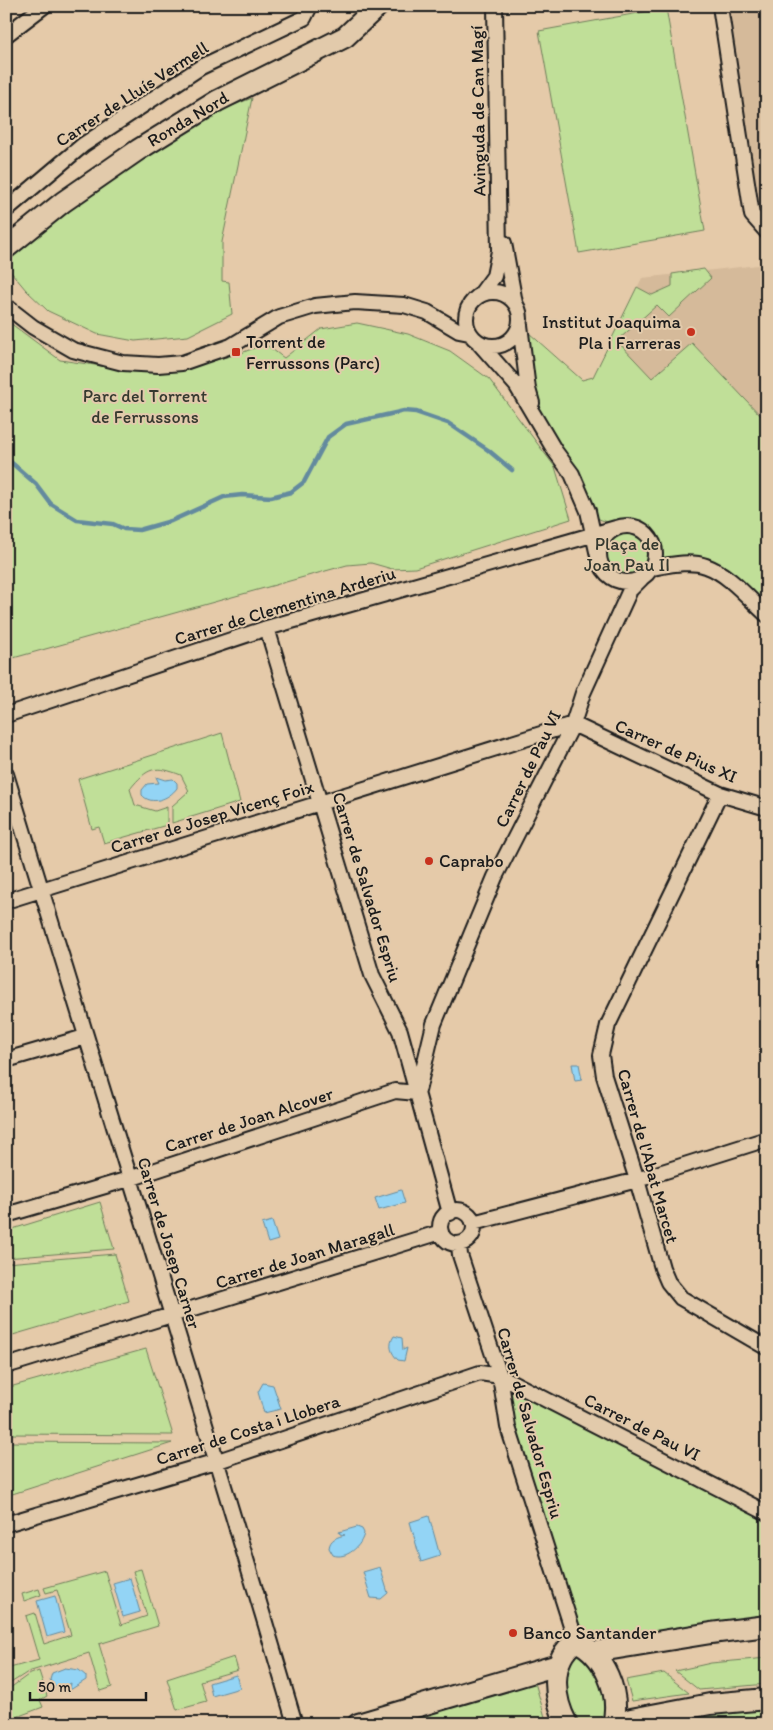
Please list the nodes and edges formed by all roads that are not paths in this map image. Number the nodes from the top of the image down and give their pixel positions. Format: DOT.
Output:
graph roads {
  1 [pos="44,6"];
  2 [pos="310,6"];
  3 [pos="361,6"];
  4 [pos="378,6"];
  5 [pos="495,6"];
  6 [pos="720,6"];
  7 [pos="6,36"];
  8 [pos="6,210"];
  9 [pos="498,216"];
  10 [pos="765,228"];
  11 [pos="6,234"];
  12 [pos="6,248"];
  13 [pos="480,296"];
  14 [pos="515,303"];
  15 [pos="6,306"];
  16 [pos="520,325"];
  17 [pos="469,332"];
  18 [pos="479,343"];
  19 [pos="536,418"];
  20 [pos="588,511"];
  21 [pos="619,527"];
  22 [pos="593,534"];
  23 [pos="576,538"];
  24 [pos="598,556"];
  25 [pos="652,568"];
  26 [pos="641,579"];
  27 [pos="767,615"];
  28 [pos="267,628"];
  29 [pos="6,715"];
  30 [pos="573,724"];
  31 [pos="6,774"];
  32 [pos="720,794"];
  33 [pos="321,802"];
  34 [pos="767,808"];
  35 [pos="41,890"];
  36 [pos="6,901"];
  37 [pos="85,1037"];
  38 [pos="6,1060"];
  39 [pos="417,1093"];
  40 [pos="767,1139"];
  41 [pos="129,1179"];
  42 [pos="638,1180"];
  43 [pos="450,1213"];
  44 [pos="6,1215"];
  45 [pos="473,1222"];
  46 [pos="441,1232"];
  47 [pos="459,1244"];
  48 [pos="172,1317"];
  49 [pos="767,1348"];
  50 [pos="6,1366"];
  51 [pos="500,1376"];
  52 [pos="218,1462"];
  53 [pos="767,1513"];
  54 [pos="6,1524"];
  55 [pos="767,1626"];
  56 [pos="576,1641"];
  57 [pos="594,1652"];
  58 [pos="558,1665"];
  59 [pos="767,1699"];
  60 [pos="295,1724"];
  61 [pos="358,1724"];
  62 [pos="567,1724"];
  63 [pos="614,1724"];
  64 [pos="626,1724"];
  1 -- 7 [label="street"];
  2 -- 8 [label="street, Carrer de Lluís Vermell"];
  3 -- 11 [label="main road, Ronda Nord"];
  4 -- 12 [label="main road, Ronda Nord"];
  5 -- 9 [label="street, Avinguda de Can Magí"];
  6 -- 10 [label="street"];
  9 -- 13 [label="street, Avinguda de Can Magí"];
  9 -- 14 [label="street, Avinguda de Can Magí"];
  13 -- 14 [label="street"];
  13 -- 17 [label="street"];
  14 -- 16 [label="street"];
  15 -- 17 [label="street"];
  16 -- 18 [label="street"];
  16 -- 19 [label="street"];
  17 -- 18 [label="street"];
  18 -- 19 [label="street"];
  19 -- 20 [label="street"];
  20 -- 21 [label="street"];
  20 -- 22 [label="street"];
  20 -- 23 [label="street"];
  21 -- 22 [label="street, Carrer de Clementina Arderiu"];
  21 -- 24 [label="street"];
  21 -- 25 [label="street"];
  22 -- 23 [label="street, Carrer de Clementina Arderiu"];
  22 -- 24 [label="street"];
  23 -- 28 [label="street, Carrer de Clementina Arderiu"];
  24 -- 26 [label="street"];
  25 -- 26 [label="street"];
  25 -- 27 [label="street"];
  26 -- 30 [label="street, Carrer de Pau VI"];
  28 -- 29 [label="street, Carrer de Clementina Arderiu"];
  28 -- 33 [label="street, Carrer de Salvador Espriu"];
  30 -- 32 [label="street, Carrer de Pius XI"];
  30 -- 33 [label="street, Carrer de Josep Vicenç Foix"];
  30 -- 39 [label="street, Carrer de Pau VI"];
  31 -- 35 [label="street, Carrer de Josep Carner"];
  32 -- 34 [label="street, Carrer de Pius XI"];
  32 -- 42 [label="street, Carrer de l'Abat Marcet"];
  33 -- 35 [label="street, Carrer de Josep Vicenç Foix"];
  33 -- 39 [label="street, Carrer de Salvador Espriu"];
  35 -- 36 [label="street, Carrer de Josep Vicenç Foix"];
  35 -- 37 [label="street, Carrer de Josep Carner"];
  37 -- 38 [label="street"];
  37 -- 41 [label="street, Carrer de Josep Carner"];
  39 -- 41 [label="street, Carrer de Joan Alcover"];
  39 -- 43 [label="street, Carrer de Salvador Espriu"];
  40 -- 42 [label="street"];
  41 -- 44 [label="street, Carrer de Joan Alcover"];
  41 -- 48 [label="street, Carrer de Josep Carner"];
  42 -- 45 [label="street"];
  42 -- 49 [label="street, Carrer de l'Abat Marcet"];
  43 -- 45 [label="street"];
  43 -- 46 [label="street"];
  45 -- 47 [label="street"];
  46 -- 47 [label="street"];
  46 -- 48 [label="street, Carrer de Joan Maragall"];
  47 -- 51 [label="street, Carrer de Salvador Espriu"];
  48 -- 50 [label="street, Carrer de Joan Maragall"];
  48 -- 52 [label="street, Carrer de Josep Carner"];
  51 -- 52 [label="street, Carrer de Costa i Llobera"];
  51 -- 53 [label="street, Carrer de Pau VI"];
  51 -- 56 [label="street, Carrer de Salvador Espriu"];
  52 -- 54 [label="street, Carrer de Costa i Llobera"];
  52 -- 60 [label="street, Carrer de Josep Carner"];
  55 -- 57 [label="main road"];
  56 -- 57 [label="main road"];
  56 -- 58 [label="main road"];
  57 -- 63 [label="main road"];
  58 -- 61 [label="main road"];
  58 -- 62 [label="main road"];
  59 -- 64 [label="main road"];
}
